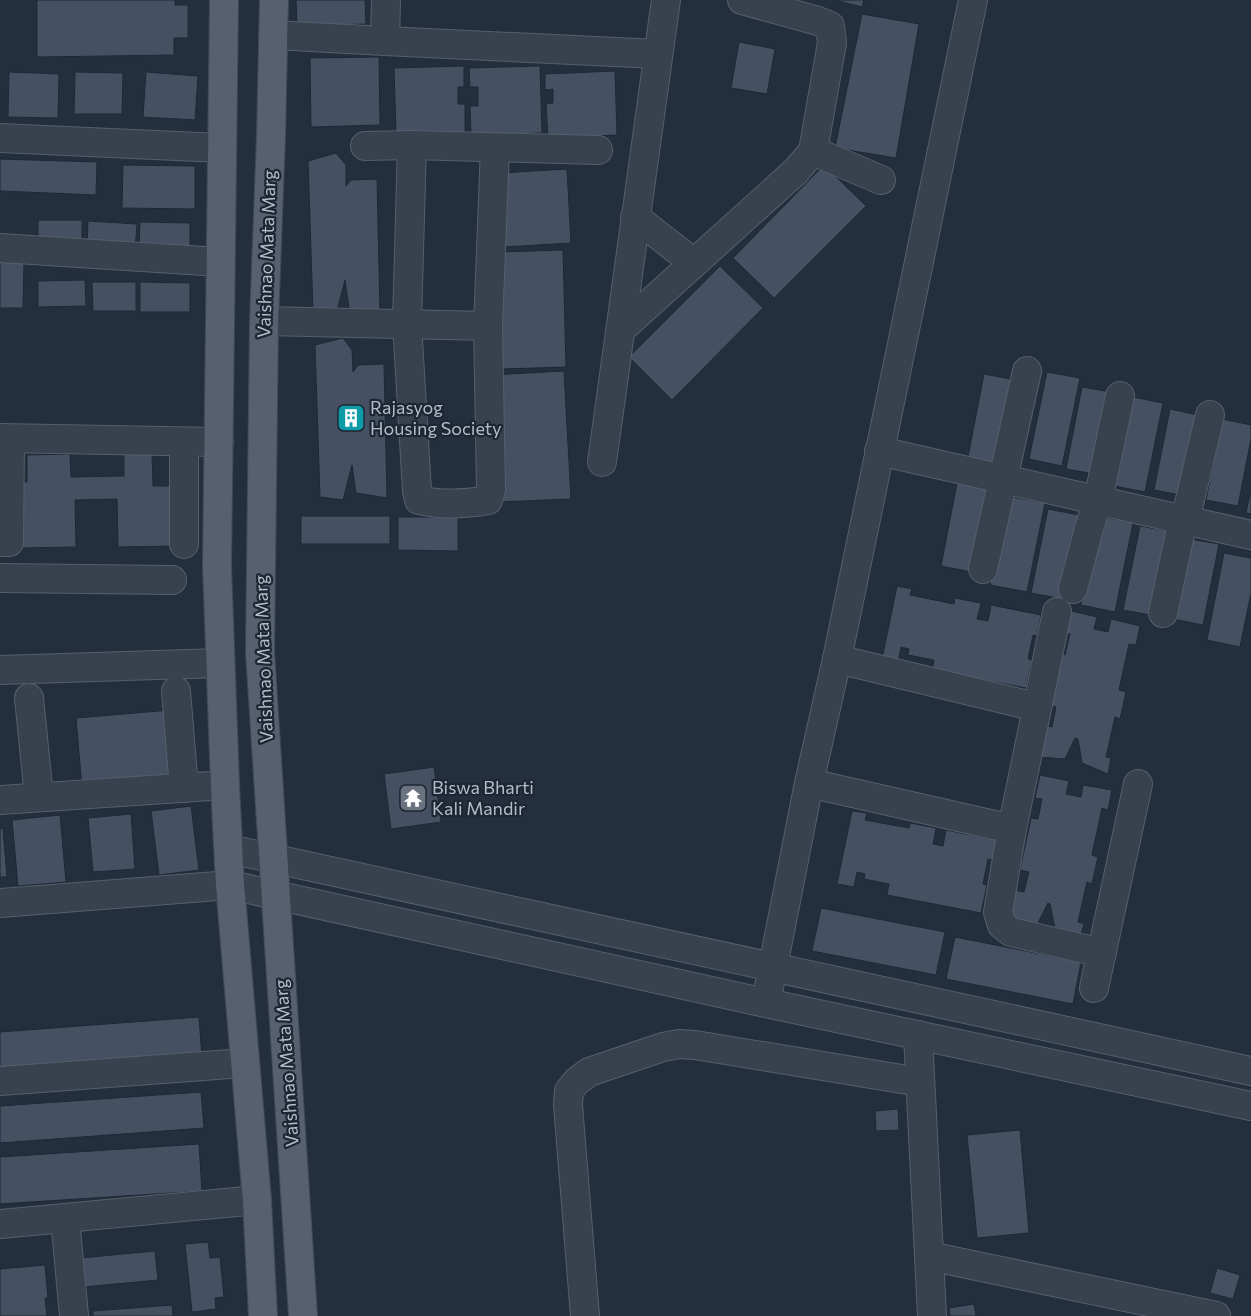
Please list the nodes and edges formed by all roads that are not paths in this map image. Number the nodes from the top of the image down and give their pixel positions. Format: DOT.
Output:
graph roads {
  1 [pos="224,0"];
  2 [pos="274,0"];
  3 [pos="386,0"];
  4 [pos="666,0"];
  5 [pos="742,0"];
  6 [pos="973,0"];
  7 [pos="273,35"];
  8 [pos="385,41"];
  9 [pos="657,54"];
  10 [pos="0,138"];
  11 [pos="412,144"];
  12 [pos="365,146"];
  13 [pos="221,148"];
  14 [pos="495,148"];
  15 [pos="598,150"];
  16 [pos="813,151"];
  17 [pos="881,180"];
  18 [pos="635,218"];
  19 [pos="0,248"];
  20 [pos="220,262"];
  21 [pos="694,263"];
  22 [pos="264,321"];
  23 [pos="407,323"];
  24 [pos="488,326"];
  25 [pos="620,330"];
  26 [pos="1027,372"];
  27 [pos="1120,396"];
  28 [pos="1210,415"];
  29 [pos="5,439"];
  30 [pos="219,442"];
  31 [pos="184,443"];
  32 [pos="879,450"];
  33 [pos="602,462"];
  34 [pos="1004,479"];
  35 [pos="1098,500"];
  36 [pos="1183,520"];
  37 [pos="1251,535"];
  38 [pos="0,542"];
  39 [pos="184,544"];
  40 [pos="983,569"];
  41 [pos="0,578"];
  42 [pos="172,580"];
  43 [pos="1074,589"];
  44 [pos="1057,612"];
  45 [pos="1163,614"];
  46 [pos="837,659"];
  47 [pos="220,663"];
  48 [pos="0,670"];
  49 [pos="176,692"];
  50 [pos="29,698"];
  51 [pos="1036,707"];
  52 [pos="809,783"];
  53 [pos="1138,784"];
  54 [pos="225,785"];
  55 [pos="184,788"];
  56 [pos="39,797"];
  57 [pos="0,800"];
  58 [pos="1012,830"];
  59 [pos="229,849"];
  60 [pos="274,859"];
  61 [pos="230,885"];
  62 [pos="276,894"];
  63 [pos="0,902"];
  64 [pos="1102,953"];
  65 [pos="772,968"];
  66 [pos="1094,988"];
  67 [pos="766,1003"];
  68 [pos="918,1035"];
  69 [pos="244,1063"];
  70 [pos="1251,1071"];
  71 [pos="0,1081"];
  72 [pos="920,1082"];
  73 [pos="1251,1106"];
  74 [pos="257,1200"];
  75 [pos="64,1218"];
  76 [pos="0,1224"];
  77 [pos="929,1256"];
  78 [pos="74,1316"];
  79 [pos="263,1316"];
  80 [pos="303,1316"];
  81 [pos="585,1316"];
  82 [pos="932,1316"];
  83 [pos="1216,1316"];
  1 -- 13 [label="main road"];
  2 -- 7 [label="main road, Vaishnao Mata Marg"];
  3 -- 8 [label="street"];
  4 -- 9 [label="street"];
  5 -- 16 [label="street"];
  6 -- 32 [label="street"];
  7 -- 8 [label="street"];
  7 -- 22 [label="main road, Vaishnao Mata Marg"];
  8 -- 9 [label="street"];
  9 -- 18 [label="street"];
  10 -- 13 [label="street"];
  11 -- 12 [label="street"];
  11 -- 14 [label="street"];
  11 -- 23 [label="street"];
  13 -- 20 [label="main road"];
  14 -- 15 [label="street"];
  14 -- 24 [label="street"];
  16 -- 17 [label="street"];
  16 -- 21 [label="street"];
  18 -- 21 [label="street"];
  18 -- 25 [label="street"];
  19 -- 20 [label="street"];
  20 -- 30 [label="main road"];
  21 -- 25 [label="street"];
  22 -- 23 [label="street"];
  22 -- 60 [label="main road, Vaishnao Mata Marg"];
  23 -- 24 [label="street"];
  23 -- 24 [label="street"];
  25 -- 33 [label="street"];
  26 -- 34 [label="street"];
  27 -- 35 [label="street"];
  28 -- 36 [label="street"];
  29 -- 31 [label="street"];
  29 -- 38 [label="street"];
  30 -- 31 [label="street"];
  30 -- 47 [label="main road"];
  31 -- 39 [label="street"];
  32 -- 34 [label="street"];
  32 -- 46 [label="street"];
  34 -- 35 [label="street"];
  34 -- 40 [label="street"];
  35 -- 36 [label="street"];
  35 -- 43 [label="street"];
  36 -- 37 [label="street"];
  36 -- 45 [label="street"];
  41 -- 42 [label="street"];
  44 -- 51 [label="street"];
  46 -- 51 [label="street"];
  46 -- 52 [label="street"];
  47 -- 48 [label="street"];
  47 -- 54 [label="main road"];
  49 -- 55 [label="street"];
  50 -- 56 [label="street"];
  51 -- 58 [label="street"];
  52 -- 58 [label="street"];
  52 -- 65 [label="street"];
  53 -- 64 [label="street"];
  54 -- 55 [label="street"];
  54 -- 59 [label="main road"];
  55 -- 56 [label="street"];
  56 -- 57 [label="street"];
  58 -- 64 [label="street"];
  59 -- 60 [label="street"];
  59 -- 61 [label="main road"];
  60 -- 62 [label="main road, Vaishnao Mata Marg"];
  60 -- 65 [label="street"];
  61 -- 62 [label="street"];
  61 -- 63 [label="street"];
  61 -- 69 [label="main road"];
  62 -- 67 [label="street"];
  62 -- 80 [label="main road, Vaishnao Mata Marg"];
  64 -- 66 [label="street"];
  65 -- 67 [label="street"];
  65 -- 70 [label="street"];
  67 -- 68 [label="street"];
  68 -- 72 [label="street"];
  68 -- 73 [label="street"];
  69 -- 71 [label="street"];
  69 -- 74 [label="main road"];
  72 -- 77 [label="street"];
  72 -- 81 [label="street"];
  74 -- 75 [label="street"];
  74 -- 79 [label="main road"];
  75 -- 76 [label="street"];
  75 -- 78 [label="street"];
  77 -- 82 [label="street"];
  77 -- 83 [label="street"];
}
